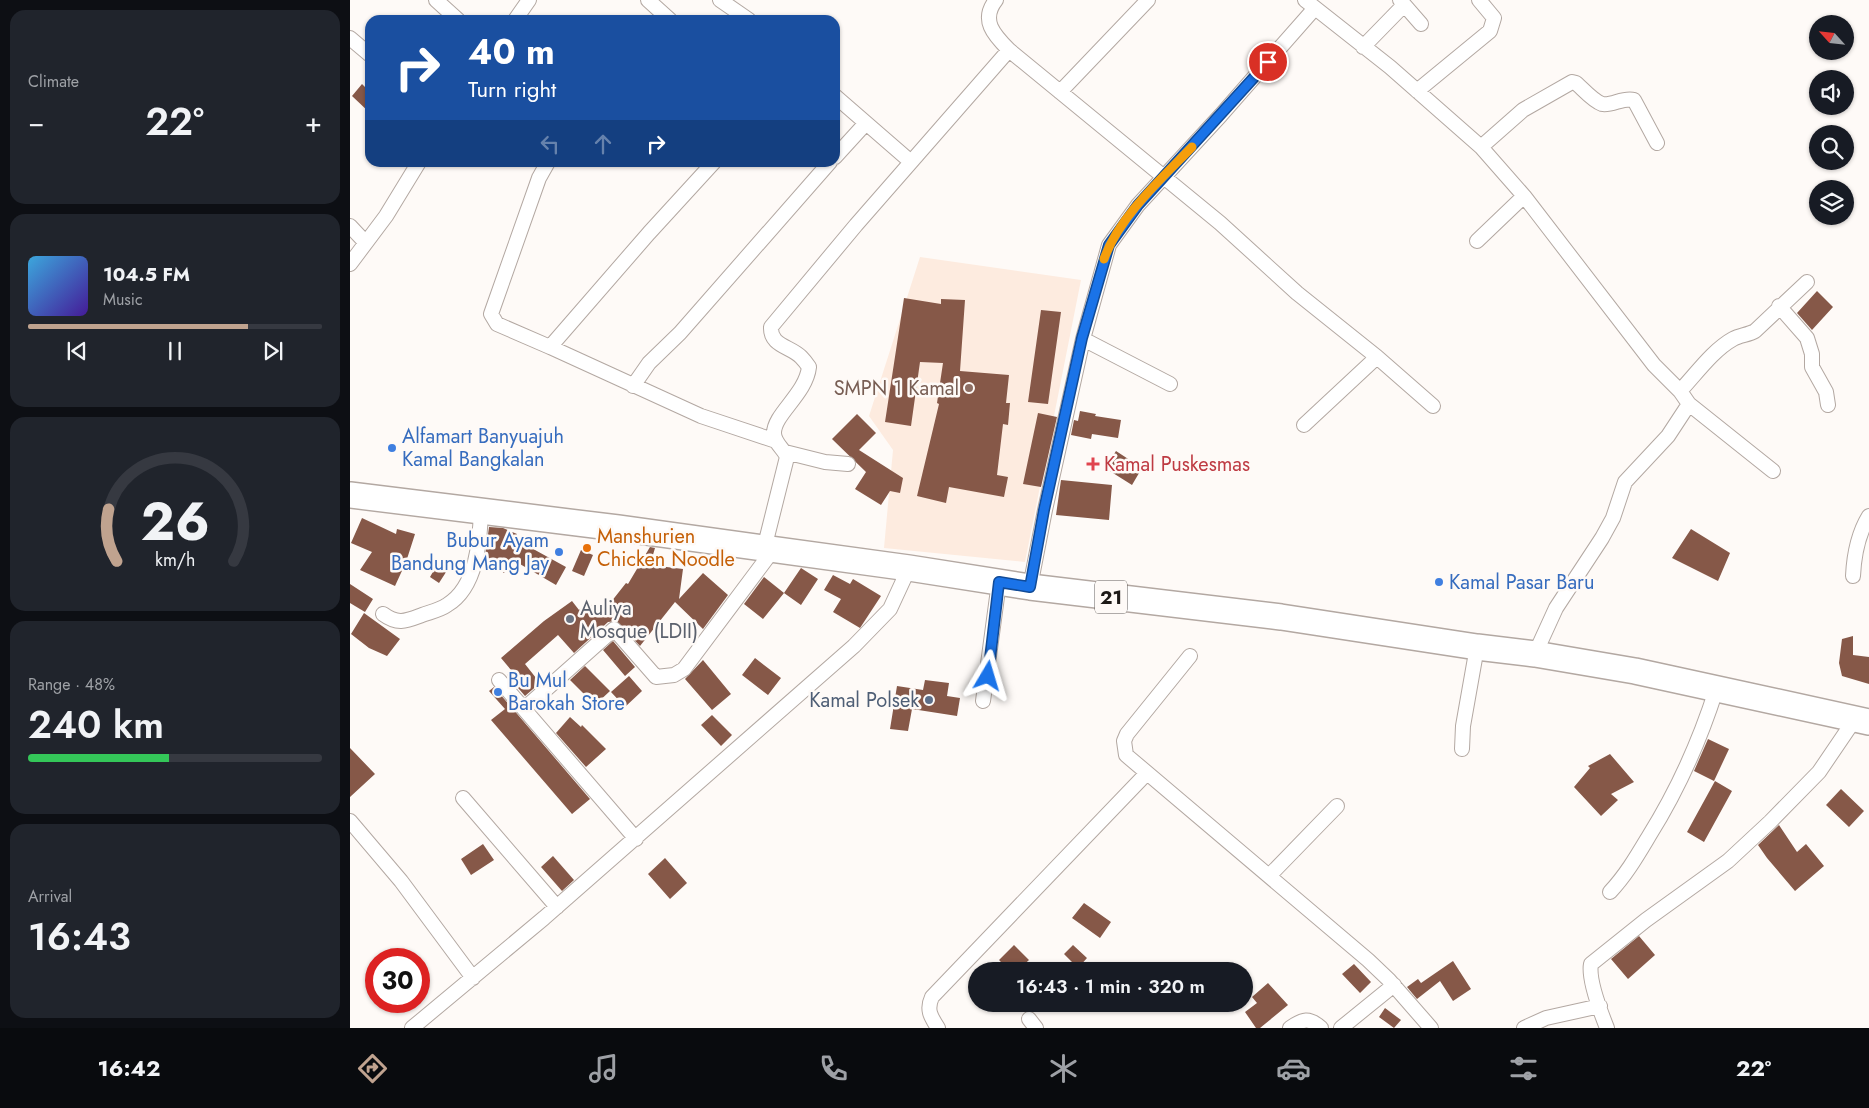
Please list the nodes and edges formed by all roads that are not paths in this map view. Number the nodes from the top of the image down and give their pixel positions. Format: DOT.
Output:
graph roads {
  1 [pos="436,0"];
  2 [pos="529,0"];
  3 [pos="648,0"];
  4 [pos="720,0"];
  5 [pos="996,0"];
  6 [pos="1148,0"];
  7 [pos="1479,0"];
  8 [pos="1402,3"];
  9 [pos="1310,4"];
  10 [pos="452,15"];
  11 [pos="518,15"];
  12 [pos="664,15"];
  13 [pos="741,15"];
  14 [pos="1421,24"];
  15 [pos="350,38"];
  16 [pos="1363,47"];
  17 [pos="1009,50"];
  18 [pos="365,52"];
  19 [pos="1417,91"];
  20 [pos="1060,92"];
  21 [pos="840,100"];
  22 [pos="866,123"];
  23 [pos="1657,143"];
  24 [pos="1481,147"];
  25 [pos="840,152"];
  26 [pos="911,162"];
  27 [pos="416,167"];
  28 [pos="545,167"];
  29 [pos="709,167"];
  30 [pos="826,167"];
  31 [pos="1164,177"];
  32 [pos="1524,196"];
  33 [pos="350,226"];
  34 [pos="1477,241"];
  35 [pos="365,242"];
  36 [pos="350,264"];
  37 [pos="1807,282"];
  38 [pos="1779,306"];
  39 [pos="1082,338"];
  40 [pos="550,347"];
  41 [pos="1377,356"];
  42 [pos="1170,384"];
  43 [pos="633,386"];
  44 [pos="1680,391"];
  45 [pos="1690,404"];
  46 [pos="1433,406"];
  47 [pos="1828,406"];
  48 [pos="1304,425"];
  49 [pos="780,446"];
  50 [pos="848,464"];
  51 [pos="1773,471"];
  52 [pos="350,495"];
  53 [pos="481,510"];
  54 [pos="1869,516"];
  55 [pos="769,550"];
  56 [pos="909,568"];
  57 [pos="1853,576"];
  58 [pos="999,582"];
  59 [pos="1030,587"];
  60 [pos="383,614"];
  61 [pos="1477,647"];
  62 [pos="1535,654"];
  63 [pos="1190,656"];
  64 [pos="499,680"];
  65 [pos="1716,690"];
  66 [pos="983,701"];
  67 [pos="525,708"];
  68 [pos="1862,720"];
  69 [pos="1462,749"];
  70 [pos="1147,772"];
  71 [pos="463,798"];
  72 [pos="1337,806"];
  73 [pos="350,821"];
  74 [pos="636,839"];
  75 [pos="1269,876"];
  76 [pos="1610,892"];
  77 [pos="556,907"];
  78 [pos="473,978"];
  79 [pos="1394,986"];
  80 [pos="1600,1006"];
  81 [pos="412,1028"];
  82 [pos="938,1028"];
  83 [pos="1290,1028"];
  84 [pos="1321,1028"];
  85 [pos="1341,1028"];
  86 [pos="1431,1028"];
  87 [pos="1524,1028"];
  88 [pos="1607,1028"];
  1 -- 10 [label="street"];
  2 -- 11 [label="street"];
  3 -- 12 [label="street"];
  4 -- 13 [label="street"];
  5 -- 17 [label="street"];
  6 -- 20 [label="street"];
  7 -- 19 [label="street"];
  8 -- 14 [label="street"];
  8 -- 16 [label="street"];
  9 -- 16 [label="street"];
  9 -- 31 [label="street"];
  15 -- 18 [label="street"];
  16 -- 19 [label="street"];
  17 -- 20 [label="street"];
  17 -- 26 [label="street"];
  19 -- 24 [label="street"];
  20 -- 31 [label="street"];
  21 -- 22 [label="street"];
  22 -- 25 [label="street"];
  22 -- 26 [label="street"];
  23 -- 24 [label="street"];
  24 -- 32 [label="street"];
  26 -- 49 [label="street"];
  27 -- 35 [label="street"];
  28 -- 40 [label="street"];
  29 -- 40 [label="street"];
  30 -- 43 [label="street"];
  31 -- 39 [label="street"];
  31 -- 41 [label="street"];
  32 -- 34 [label="street"];
  32 -- 44 [label="street"];
  33 -- 35 [label="street"];
  35 -- 36 [label="street"];
  37 -- 38 [label="street"];
  38 -- 44 [label="street"];
  38 -- 47 [label="street"];
  39 -- 42 [label="street"];
  39 -- 59 [label="street"];
  40 -- 43 [label="street"];
  41 -- 46 [label="street"];
  41 -- 48 [label="street"];
  43 -- 49 [label="street"];
  44 -- 45 [label="street"];
  45 -- 51 [label="street"];
  45 -- 62 [label="street"];
  49 -- 50 [label="street"];
  49 -- 55 [label="street"];
  52 -- 53 [label="highway, 21"];
  53 -- 55 [label="highway, 21"];
  53 -- 60 [label="street"];
  54 -- 57 [label="street"];
  55 -- 56 [label="highway, 21"];
  55 -- 67 [label="street"];
  56 -- 58 [label="highway, 21"];
  56 -- 74 [label="street"];
  58 -- 59 [label="highway, 21"];
  58 -- 66 [label="street"];
  59 -- 61 [label="highway, 21"];
  61 -- 62 [label="highway, 21"];
  61 -- 69 [label="street"];
  62 -- 65 [label="highway, 21"];
  63 -- 70 [label="street"];
  64 -- 67 [label="street"];
  65 -- 68 [label="highway, 21"];
  65 -- 76 [label="street"];
  67 -- 74 [label="street"];
  68 -- 80 [label="street"];
  70 -- 75 [label="street"];
  70 -- 82 [label="street"];
  71 -- 77 [label="street"];
  72 -- 75 [label="street"];
  73 -- 78 [label="street"];
  74 -- 77 [label="street"];
  75 -- 79 [label="street"];
  77 -- 78 [label="street"];
  78 -- 81 [label="street"];
  79 -- 85 [label="street"];
  79 -- 86 [label="street"];
  80 -- 87 [label="street"];
  80 -- 88 [label="street"];
  83 -- 84 [label="street"];
}
